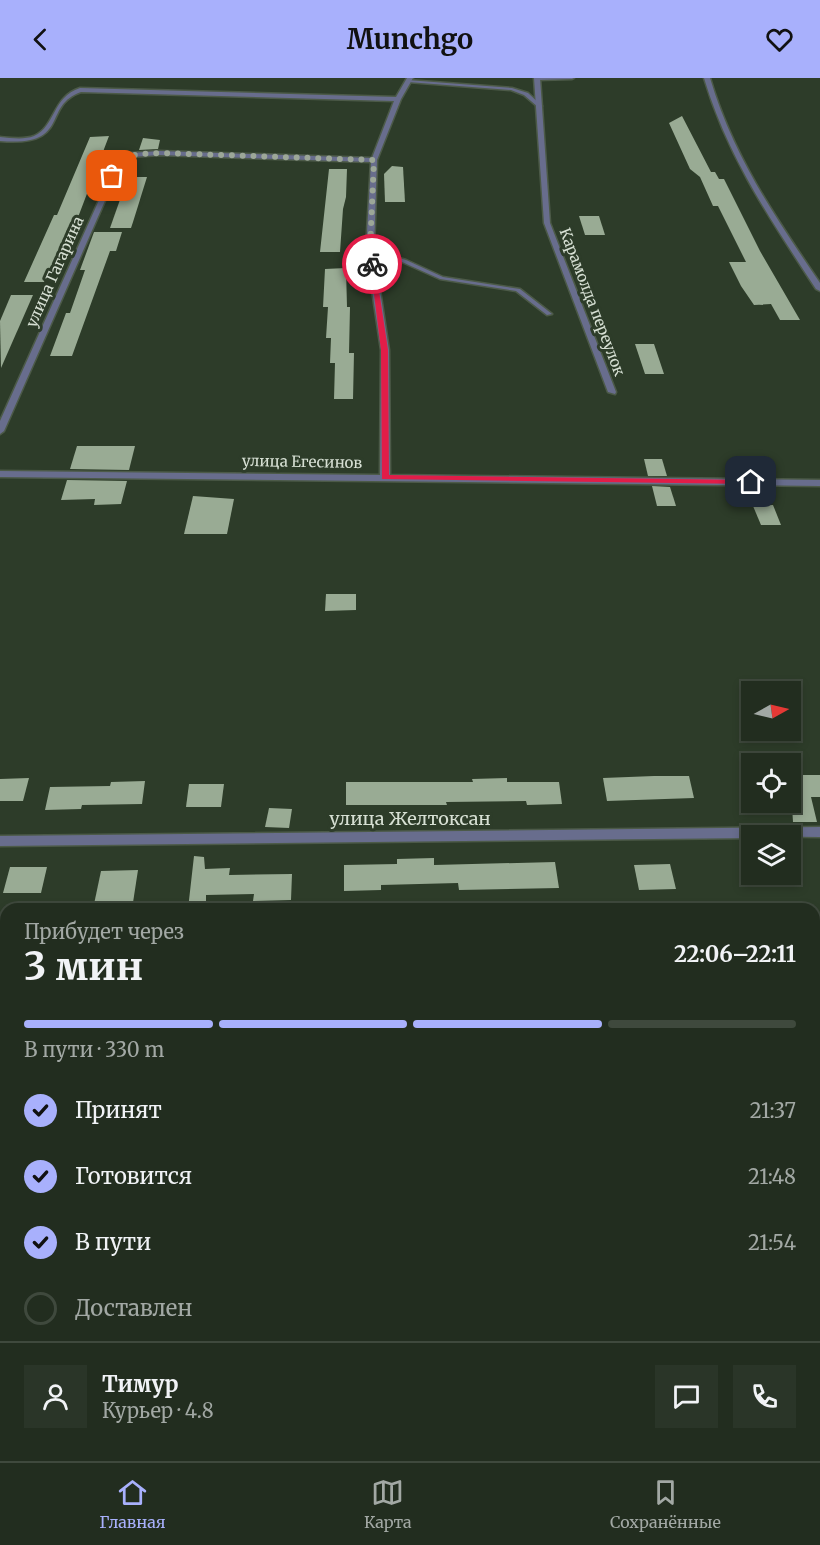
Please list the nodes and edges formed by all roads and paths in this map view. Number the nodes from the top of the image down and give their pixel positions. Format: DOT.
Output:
graph roads {
  1 [pos="537,78"];
  2 [pos="572,78"];
  3 [pos="707,78"];
  4 [pos="409,80"];
  5 [pos="398,99"];
  6 [pos="540,106"];
  7 [pos="0,139"];
  8 [pos="374,160"];
  9 [pos="370,250"];
  10 [pos="820,289"];
  11 [pos="549,314"];
  12 [pos="612,392"];
  13 [pos="0,431"];
  14 [pos="0,474"];
  15 [pos="385,477"];
  16 [pos="820,483"];
  17 [pos="820,832"];
  18 [pos="0,840"];
  1 -- 2 [label="lane"];
  1 -- 6 [label="street, Карамолда переулок"];
  3 -- 10 [label="street"];
  4 -- 5 [label="street"];
  4 -- 6 [label="lane"];
  5 -- 7 [label="street"];
  5 -- 8 [label="street"];
  6 -- 12 [label="street, Карамолда переулок"];
  8 -- 9 [label="street"];
  8 -- 13 [label="street, улица Гагарина"];
  9 -- 11 [label="lane"];
  9 -- 15 [label="street"];
  14 -- 15 [label="street, улица Егесинов"];
  15 -- 16 [label="street, улица Егесинов"];
  17 -- 18 [label="street, улица Желтоксан"];
}
